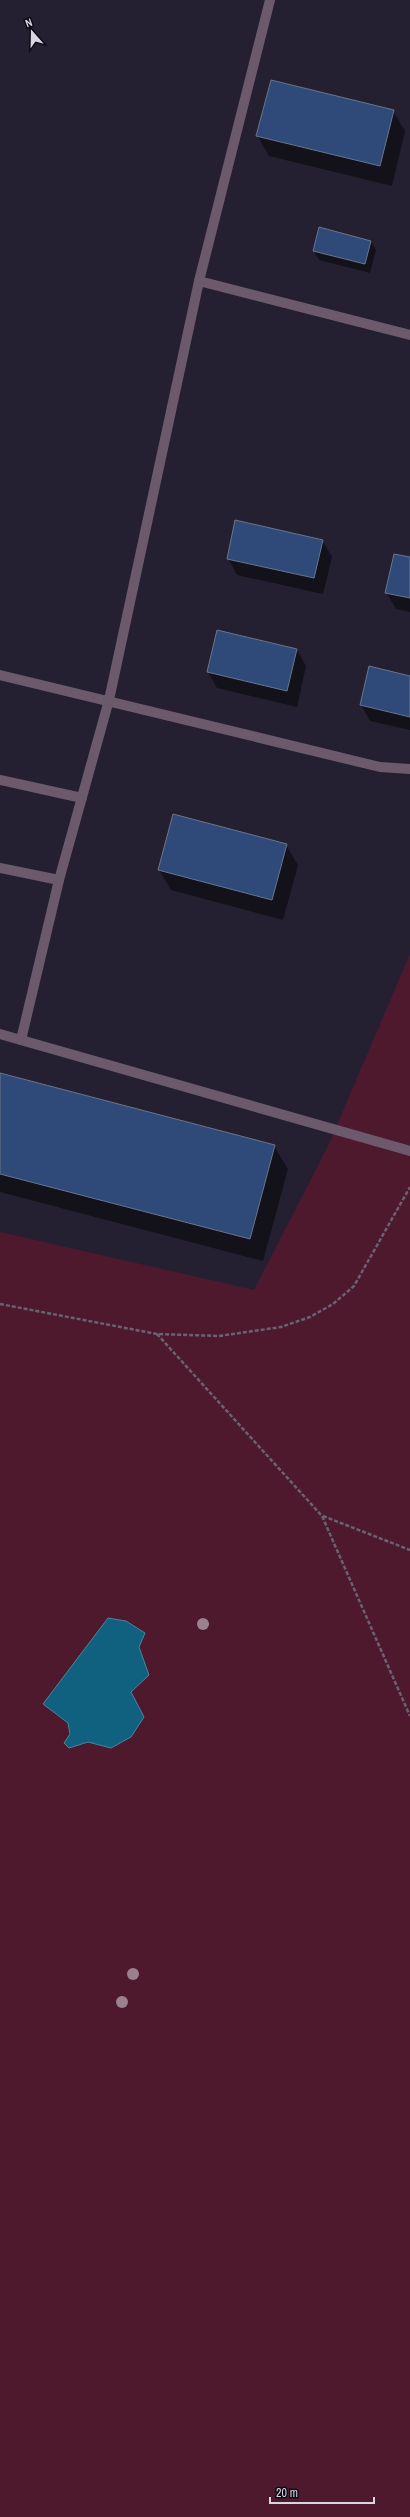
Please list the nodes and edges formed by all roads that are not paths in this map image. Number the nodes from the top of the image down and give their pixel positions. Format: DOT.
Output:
graph roads {
  1 [pos="270,0"];
  2 [pos="199,280"];
  3 [pos="410,335"];
  4 [pos="0,675"];
  5 [pos="108,700"];
  6 [pos="410,769"];
  7 [pos="0,780"];
  8 [pos="82,798"];
  9 [pos="0,868"];
  10 [pos="59,880"];
  11 [pos="0,1034"];
  12 [pos="20,1040"];
  13 [pos="410,1151"];
  1 -- 2 [label="lane"];
  2 -- 3 [label="lane"];
  2 -- 5 [label="lane"];
  4 -- 5 [label="lane"];
  5 -- 6 [label="lane"];
  5 -- 8 [label="lane"];
  7 -- 8 [label="lane"];
  8 -- 10 [label="lane"];
  9 -- 10 [label="lane"];
  10 -- 12 [label="lane"];
  11 -- 12 [label="lane"];
  12 -- 13 [label="lane"];
}
